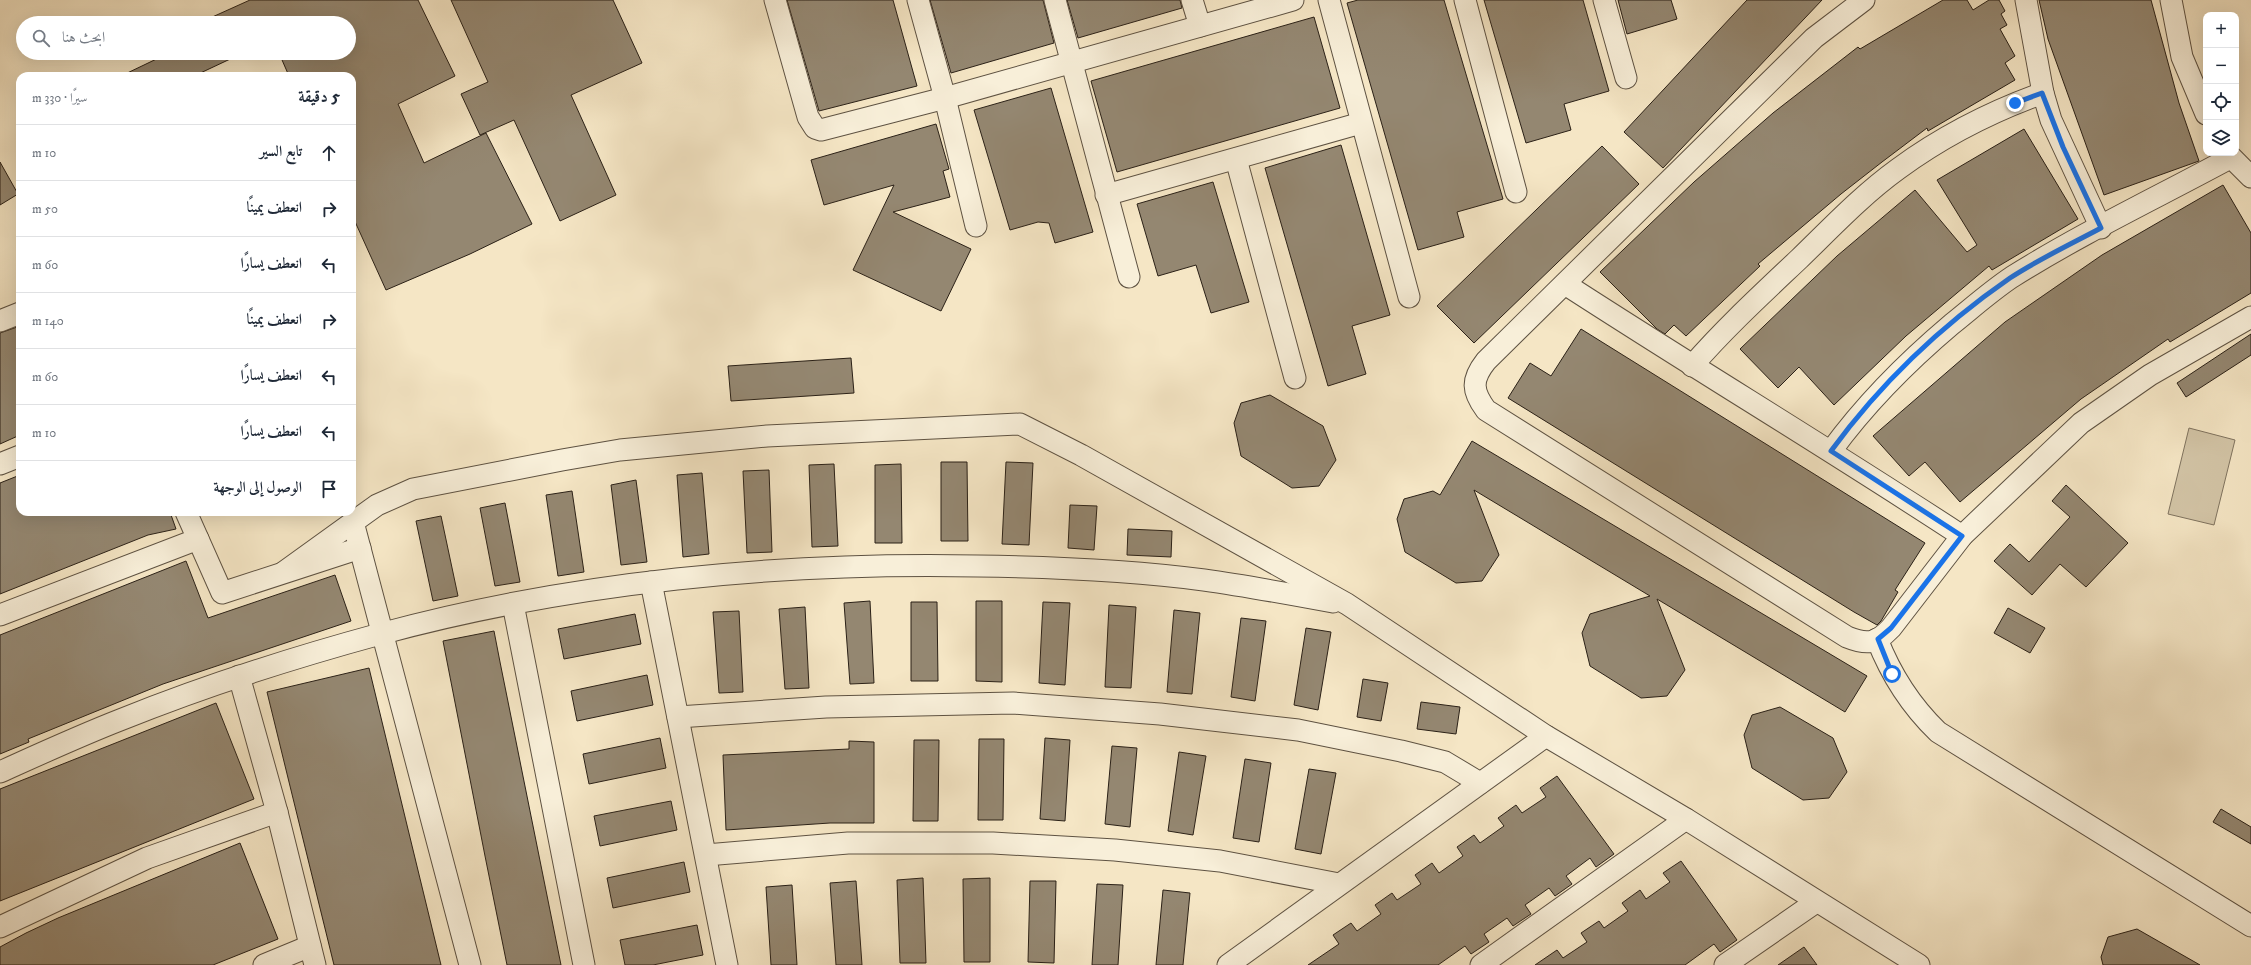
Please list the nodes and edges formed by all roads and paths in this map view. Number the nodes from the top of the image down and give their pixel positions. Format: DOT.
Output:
graph roads {
  1 [pos="775,0"];
  2 [pos="918,0"];
  3 [pos="1055,0"];
  4 [pos="1192,0"];
  5 [pos="1293,0"];
  6 [pos="1329,0"];
  7 [pos="1465,0"];
  8 [pos="1604,0"];
  9 [pos="1864,0"];
  10 [pos="2026,0"];
  11 [pos="2171,0"];
  12 [pos="1200,26"];
  13 [pos="1072,62"];
  14 [pos="1626,78"];
  15 [pos="2042,93"];
  16 [pos="945,98"];
  17 [pos="2203,107"];
  18 [pos="1361,123"];
  19 [pos="2229,156"];
  20 [pos="1236,159"];
  21 [pos="2251,177"];
  22 [pos="1516,192"];
  23 [pos="1106,195"];
  24 [pos="976,226"];
  25 [pos="2101,228"];
  26 [pos="1129,277"];
  27 [pos="1565,284"];
  28 [pos="1409,297"];
  29 [pos="16,315"];
  30 [pos="2251,317"];
  31 [pos="0,321"];
  32 [pos="1692,366"];
  33 [pos="1295,378"];
  34 [pos="1831,451"];
  35 [pos="16,458"];
  36 [pos="0,464"];
  37 [pos="188,516"];
  38 [pos="353,522"];
  39 [pos="1962,536"];
  40 [pos="198,539"];
  41 [pos="360,548"];
  42 [pos="284,572"];
  43 [pos="651,582"];
  44 [pos="513,604"];
  45 [pos="1347,604"];
  46 [pos="0,615"];
  47 [pos="383,633"];
  48 [pos="1878,639"];
  49 [pos="239,676"];
  50 [pos="678,717"];
  51 [pos="1546,736"];
  52 [pos="0,772"];
  53 [pos="1480,783"];
  54 [pos="277,812"];
  55 [pos="1686,819"];
  56 [pos="706,855"];
  57 [pos="1340,884"];
  58 [pos="1816,902"];
  59 [pos="2251,926"];
  60 [pos="0,927"];
  61 [pos="313,955"];
  62 [pos="264,965"];
  63 [pos="470,965"];
  64 [pos="584,965"];
  65 [pos="727,965"];
  66 [pos="1228,965"];
  67 [pos="1481,965"];
  68 [pos="1725,965"];
  69 [pos="1919,965"];
  1 -- 16 [label="street"];
  2 -- 16 [label="street"];
  3 -- 13 [label="street"];
  4 -- 12 [label="street"];
  5 -- 12 [label="street"];
  6 -- 18 [label="street"];
  7 -- 22 [label="street"];
  8 -- 14 [label="street"];
  9 -- 27 [label="street"];
  10 -- 15 [label="street"];
  11 -- 17 [label="street"];
  12 -- 13 [label="street"];
  13 -- 16 [label="street"];
  13 -- 23 [label="street"];
  15 -- 25 [label="street"];
  15 -- 32 [label="street"];
  16 -- 24 [label="street"];
  18 -- 20 [label="street"];
  18 -- 28 [label="street"];
  19 -- 21 [label="street"];
  19 -- 25 [label="street"];
  20 -- 23 [label="street"];
  20 -- 33 [label="street"];
  23 -- 26 [label="street"];
  25 -- 34 [label="street"];
  27 -- 32 [label="street"];
  27 -- 48 [label="street"];
  29 -- 31 [label="street"];
  30 -- 39 [label="street"];
  32 -- 34 [label="street"];
  34 -- 39 [label="street"];
  35 -- 36 [label="street"];
  37 -- 40 [label="street"];
  38 -- 41 [label="street"];
  38 -- 42 [label="street"];
  38 -- 45 [label="street"];
  39 -- 48 [label="street"];
  40 -- 42 [label="street"];
  40 -- 46 [label="street"];
  41 -- 42 [label="street"];
  41 -- 47 [label="street"];
  43 -- 44 [label="street"];
  43 -- 45 [label="street"];
  43 -- 50 [label="street"];
  44 -- 47 [label="street"];
  44 -- 64 [label="street"];
  45 -- 51 [label="street"];
  47 -- 49 [label="street"];
  47 -- 63 [label="street"];
  48 -- 59 [label="street"];
  49 -- 52 [label="street"];
  49 -- 54 [label="street"];
  50 -- 53 [label="street"];
  50 -- 56 [label="street"];
  51 -- 53 [label="street"];
  51 -- 55 [label="street"];
  53 -- 57 [label="street"];
  54 -- 60 [label="street"];
  54 -- 61 [label="street"];
  55 -- 58 [label="street"];
  55 -- 67 [label="street"];
  56 -- 57 [label="street"];
  56 -- 65 [label="street"];
  57 -- 66 [label="street"];
  58 -- 68 [label="street"];
  58 -- 69 [label="street"];
  61 -- 62 [label="street"];
}
